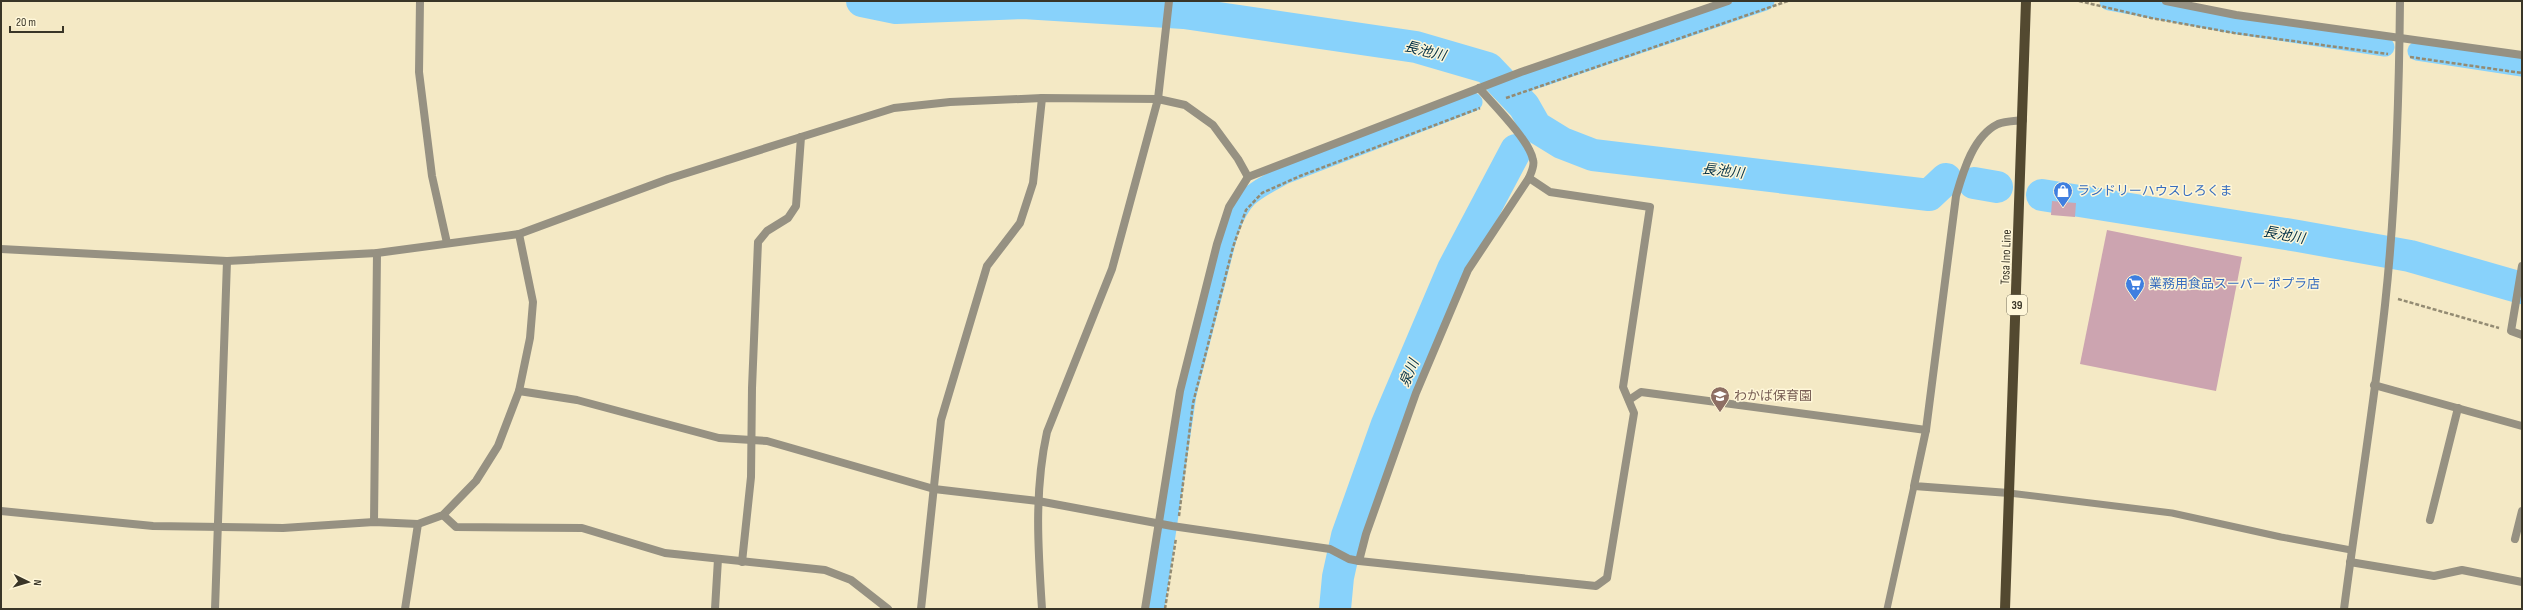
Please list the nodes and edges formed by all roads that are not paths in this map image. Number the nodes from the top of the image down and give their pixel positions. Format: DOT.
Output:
graph roads {
  1 [pos="420,1"];
  2 [pos="1169,1"];
  3 [pos="1728,1"];
  4 [pos="2026,1"];
  5 [pos="2166,1"];
  6 [pos="2400,1"];
  7 [pos="2399,38"];
  8 [pos="2522,55"];
  9 [pos="1479,88"];
  10 [pos="1042,98"];
  11 [pos="1158,99"];
  12 [pos="2023,120"];
  13 [pos="801,136"];
  14 [pos="1248,177"];
  15 [pos="1529,178"];
  16 [pos="519,234"];
  17 [pos="447,243"];
  18 [pos="1,249"];
  19 [pos="377,253"];
  20 [pos="227,261"];
  21 [pos="2521,270"];
  22 [pos="2522,335"];
  23 [pos="2374,385"];
  24 [pos="519,391"];
  25 [pos="1629,400"];
  26 [pos="2458,408"];
  27 [pos="2522,426"];
  28 [pos="1926,430"];
  29 [pos="752,440"];
  30 [pos="1914,486"];
  31 [pos="934,489"];
  32 [pos="2009,493"];
  33 [pos="1037,501"];
  34 [pos="1,511"];
  35 [pos="2522,511"];
  36 [pos="443,515"];
  37 [pos="2430,520"];
  38 [pos="374,522"];
  39 [pos="418,524"];
  40 [pos="1168,525"];
  41 [pos="219,526"];
  42 [pos="2515,538"];
  43 [pos="2352,550"];
  44 [pos="718,560"];
  45 [pos="1359,561"];
  46 [pos="742,562"];
  47 [pos="2350,562"];
  48 [pos="2522,582"];
  49 [pos="215,609"];
  50 [pos="405,609"];
  51 [pos="715,609"];
  52 [pos="888,609"];
  53 [pos="921,609"];
  54 [pos="1042,609"];
  55 [pos="1145,609"];
  56 [pos="1887,609"];
  57 [pos="2005,609"];
  58 [pos="2344,609"];
  1 -- 17 [label="street"];
  2 -- 11 [label="street"];
  3 -- 9 [label="street"];
  4 -- 12 [label="main road, Tosa Ino Line / 39"];
  5 -- 7 [label="street"];
  6 -- 7 [label="street"];
  7 -- 8 [label="street"];
  7 -- 23 [label="street"];
  9 -- 14 [label="street"];
  9 -- 15 [label="street"];
  10 -- 11 [label="street"];
  10 -- 13 [label="street"];
  10 -- 31 [label="street"];
  11 -- 14 [label="street"];
  11 -- 33 [label="street"];
  12 -- 28 [label="street"];
  12 -- 32 [label="main road, Tosa Ino Line / 39"];
  13 -- 16 [label="street"];
  13 -- 29 [label="street"];
  14 -- 40 [label="street"];
  15 -- 25 [label="street"];
  15 -- 45 [label="street"];
  16 -- 17 [label="street"];
  16 -- 24 [label="street"];
  17 -- 19 [label="street"];
  18 -- 20 [label="street"];
  19 -- 20 [label="street"];
  19 -- 38 [label="street"];
  20 -- 41 [label="street"];
  21 -- 22 [label="street"];
  23 -- 26 [label="street"];
  23 -- 43 [label="street"];
  24 -- 29 [label="street"];
  24 -- 36 [label="street"];
  25 -- 28 [label="street"];
  25 -- 45 [label="street"];
  26 -- 27 [label="street"];
  26 -- 37 [label="street"];
  28 -- 30 [label="street"];
  29 -- 31 [label="street"];
  29 -- 46 [label="street"];
  30 -- 32 [label="street"];
  30 -- 56 [label="lane"];
  31 -- 33 [label="street"];
  31 -- 53 [label="street"];
  32 -- 43 [label="lane"];
  32 -- 57 [label="main road, Tosa Ino Line / 39"];
  33 -- 40 [label="street"];
  33 -- 54 [label="street"];
  34 -- 41 [label="street"];
  35 -- 42 [label="street"];
  36 -- 39 [label="street"];
  36 -- 44 [label="street"];
  38 -- 39 [label="street"];
  38 -- 41 [label="street"];
  39 -- 50 [label="street"];
  40 -- 45 [label="street"];
  40 -- 55 [label="street"];
  41 -- 49 [label="street"];
  43 -- 47 [label="street"];
  44 -- 46 [label="street"];
  44 -- 51 [label="street"];
  46 -- 52 [label="street"];
  47 -- 48 [label="street"];
  47 -- 58 [label="street"];
}
